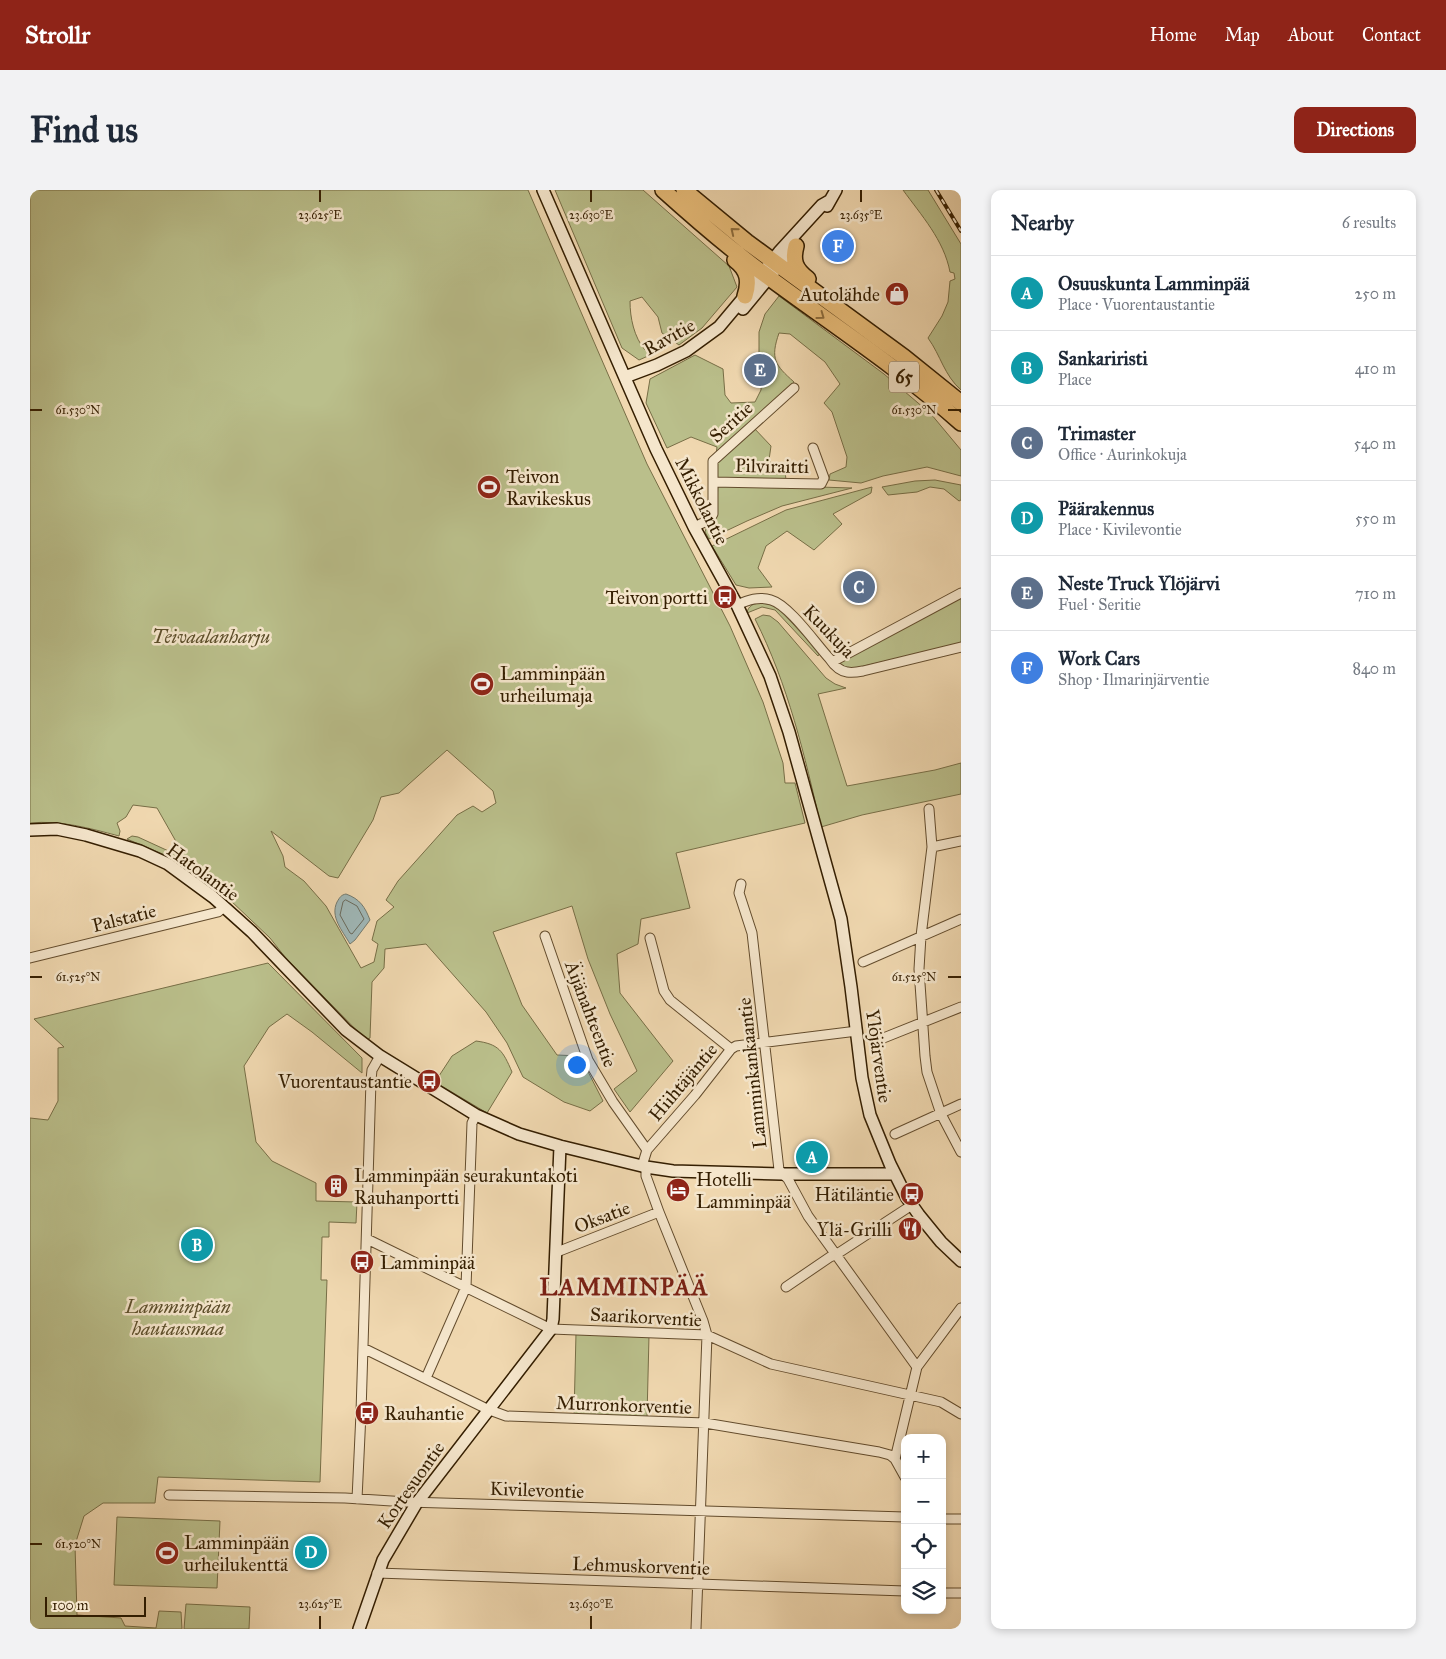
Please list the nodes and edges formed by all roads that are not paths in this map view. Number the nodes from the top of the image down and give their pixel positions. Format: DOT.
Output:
graph roads {
  1 [pos="543,190"];
  2 [pos="662,190"];
  3 [pos="684,190"];
  4 [pos="836,190"];
  5 [pos="829,201"];
  6 [pos="711,233"];
  7 [pos="796,246"];
  8 [pos="771,269"];
  9 [pos="745,296"];
  10 [pos="844,314"];
  11 [pos="725,321"];
  12 [pos="625,378"];
  13 [pos="794,388"];
  14 [pos="961,403"];
  15 [pos="961,423"];
  16 [pos="813,448"];
  17 [pos="713,482"];
  18 [pos="694,527"];
  19 [pos="961,593"];
  20 [pos="737,605"];
  21 [pos="961,647"];
  22 [pos="832,662"];
  23 [pos="929,809"];
  24 [pos="30,830"];
  25 [pos="815,832"];
  26 [pos="961,841"];
  27 [pos="932,847"];
  28 [pos="741,884"];
  29 [pos="224,907"];
  30 [pos="961,919"];
  31 [pos="545,936"];
  32 [pos="921,936"];
  33 [pos="650,938"];
  34 [pos="30,958"];
  35 [pos="862,962"];
  36 [pos="961,1007"];
  37 [pos="922,1022"];
  38 [pos="857,1031"];
  39 [pos="876,1041"];
  40 [pos="764,1042"];
  41 [pos="731,1050"];
  42 [pos="380,1056"];
  43 [pos="961,1104"];
  44 [pos="941,1114"];
  45 [pos="476,1115"];
  46 [pos="895,1134"];
  47 [pos="560,1146"];
  48 [pos="647,1150"];
  49 [pos="961,1152"];
  50 [pos="644,1167"];
  51 [pos="782,1174"];
  52 [pos="895,1174"];
  53 [pos="912,1205"];
  54 [pos="659,1212"];
  55 [pos="367,1239"];
  56 [pos="557,1252"];
  57 [pos="837,1254"];
  58 [pos="961,1261"];
  59 [pos="466,1287"];
  60 [pos="786,1287"];
  61 [pos="961,1308"];
  62 [pos="551,1329"];
  63 [pos="707,1335"];
  64 [pos="363,1348"];
  65 [pos="917,1368"];
  66 [pos="426,1378"];
  67 [pos="910,1395"];
  68 [pos="487,1409"];
  69 [pos="961,1414"];
  70 [pos="704,1424"];
  71 [pos="894,1459"];
  72 [pos="901,1470"];
  73 [pos="169,1494"];
  74 [pos="357,1499"];
  75 [pos="418,1501"];
  76 [pos="700,1512"];
  77 [pos="901,1517"];
  78 [pos="946,1519"];
  79 [pos="961,1520"];
  80 [pos="377,1574"];
  81 [pos="698,1585"];
  82 [pos="901,1592"];
  83 [pos="946,1593"];
  84 [pos="961,1593"];
  85 [pos="359,1629"];
  86 [pos="696,1629"];
  1 -- 12 [label="main road, Mikkolantie"];
  2 -- 6 [label="highway, 65"];
  8 -- 3 [label="highway, 65, one-way"];
  4 -- 5 [label="main road"];
  5 -- 7 [label="main road"];
  5 -- 8 [label="main road"];
  6 -- 8 [label="highway, 65"];
  6 -- 9 [label="highway, 65"];
  7 -- 8 [label="main road"];
  7 -- 10 [label="highway"];
  8 -- 9 [label="main road, Ravitie"];
  8 -- 10 [label="highway, 65"];
  8 -- 11 [label="main road, Ravitie"];
  8 -- 15 [label="highway, 65, one-way"];
  9 -- 11 [label="main road, Ravitie"];
  10 -- 14 [label="highway, 65"];
  11 -- 12 [label="main road, Ravitie"];
  12 -- 18 [label="main road, Mikkolantie"];
  13 -- 17 [label="street, Seritie"];
  16 -- 17 [label="street, Pilviraitti"];
  17 -- 18 [label="street"];
  18 -- 20 [label="main road, Mikkolantie"];
  19 -- 22 [label="street"];
  20 -- 22 [label="street, Kuukuja"];
  20 -- 25 [label="main road, Mikkolantie"];
  21 -- 22 [label="street, Kuukuja"];
  23 -- 27 [label="street"];
  24 -- 29 [label="main road, Hatolantie"];
  25 -- 38 [label="main road, Ylöjärventie"];
  26 -- 27 [label="street"];
  27 -- 32 [label="street"];
  28 -- 40 [label="street, Lamminkankaantie"];
  29 -- 34 [label="street, Palstatie"];
  29 -- 42 [label="main road, Hatolantie"];
  30 -- 32 [label="street"];
  31 -- 48 [label="street, Äijänahteentie"];
  32 -- 35 [label="street"];
  32 -- 37 [label="street"];
  33 -- 41 [label="street"];
  36 -- 37 [label="street"];
  37 -- 39 [label="street"];
  37 -- 44 [label="street"];
  38 -- 40 [label="street, Hiihtäjäntie"];
  38 -- 52 [label="main road, Ylöjärventie"];
  40 -- 41 [label="street, Hiihtäjäntie"];
  40 -- 51 [label="street, Lamminkankaantie"];
  41 -- 48 [label="street, Hiihtäjäntie"];
  42 -- 45 [label="main road"];
  42 -- 55 [label="street"];
  43 -- 44 [label="street"];
  44 -- 46 [label="street"];
  44 -- 49 [label="street"];
  45 -- 47 [label="main road"];
  45 -- 59 [label="street"];
  47 -- 50 [label="main road"];
  47 -- 56 [label="main road"];
  48 -- 50 [label="street, Hiihtäjäntie"];
  50 -- 51 [label="main road"];
  50 -- 54 [label="street"];
  51 -- 52 [label="main road"];
  51 -- 57 [label="street, Lamminkankaantie"];
  52 -- 53 [label="main road, Ylöjärventie"];
  53 -- 57 [label="street"];
  53 -- 58 [label="main road, Ylöjärventie"];
  54 -- 56 [label="street, Oksatie"];
  54 -- 63 [label="street"];
  55 -- 59 [label="street, Saarikorventie"];
  55 -- 64 [label="street"];
  56 -- 62 [label="main road"];
  57 -- 60 [label="street"];
  57 -- 65 [label="street, Lamminkankaantie"];
  59 -- 62 [label="street, Saarikorventie"];
  59 -- 66 [label="street"];
  61 -- 65 [label="street"];
  62 -- 63 [label="street, Saarikorventie"];
  62 -- 68 [label="main road, Kortesuontie"];
  63 -- 67 [label="street, Saarikorventie"];
  63 -- 70 [label="street"];
  64 -- 66 [label="street, Murronkorventie"];
  64 -- 74 [label="street"];
  65 -- 67 [label="street"];
  66 -- 68 [label="street, Murronkorventie"];
  67 -- 69 [label="street, Saarikorventie"];
  67 -- 71 [label="street"];
  68 -- 70 [label="street, Murronkorventie"];
  68 -- 75 [label="main road, Kortesuontie"];
  70 -- 71 [label="street, Murronkorventie"];
  70 -- 76 [label="street"];
  71 -- 72 [label="street"];
  73 -- 74 [label="street, Kivilevontie"];
  74 -- 75 [label="street, Kivilevontie"];
  75 -- 76 [label="street, Kivilevontie"];
  75 -- 80 [label="main road, Kortesuontie"];
  76 -- 77 [label="street, Kivilevontie"];
  76 -- 81 [label="street"];
  78 -- 79 [label="street"];
  80 -- 81 [label="street, Lehmuskorventie"];
  80 -- 85 [label="main road, Kortesuontie"];
  81 -- 82 [label="street, Lehmuskorventie"];
  81 -- 86 [label="street"];
  83 -- 84 [label="street"];
}
